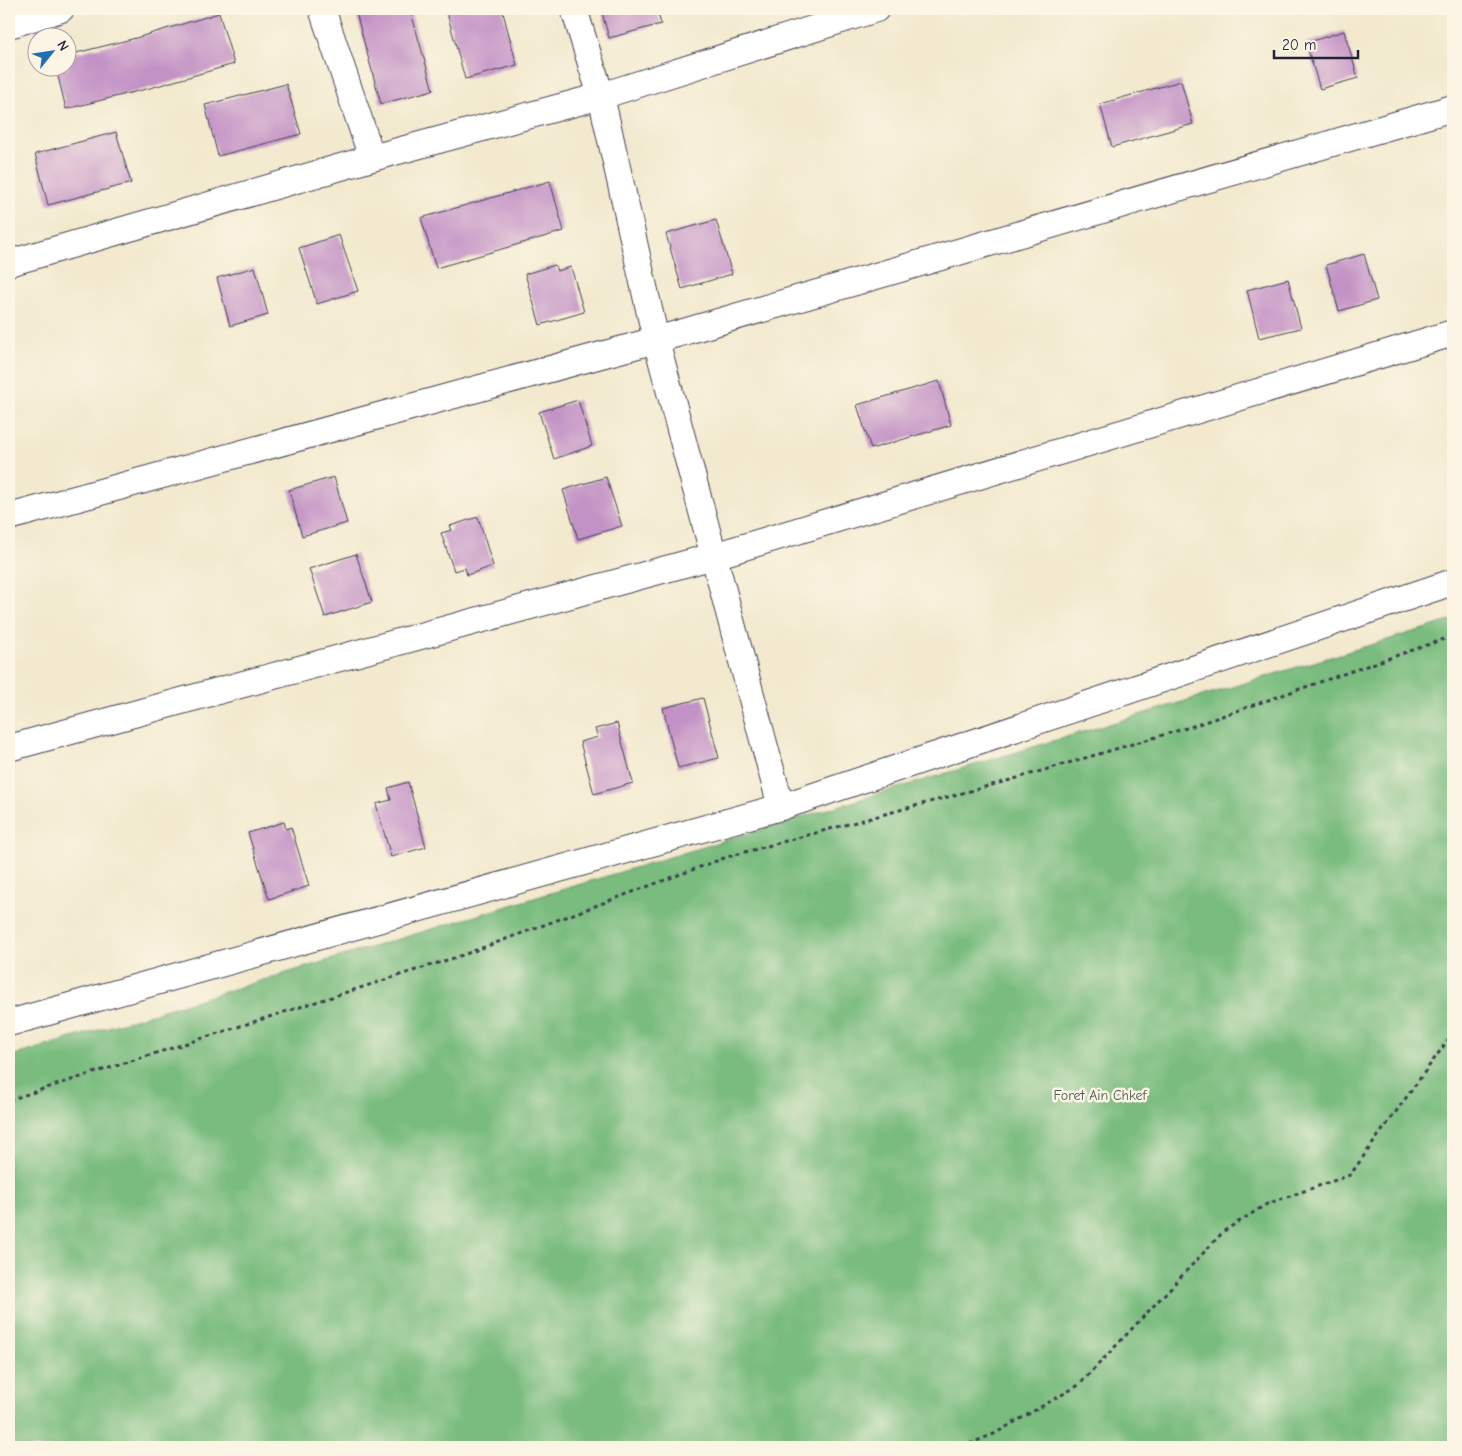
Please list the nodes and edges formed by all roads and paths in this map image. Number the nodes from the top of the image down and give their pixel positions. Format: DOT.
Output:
graph roads {
  1 [pos="61,9"];
  2 [pos="322,9"];
  3 [pos="574,9"];
  4 [pos="876,9"];
  5 [pos="814,17"];
  6 [pos="9,25"];
  7 [pos="601,96"];
  8 [pos="1453,108"];
  9 [pos="372,158"];
  10 [pos="9,263"];
  11 [pos="1453,333"];
  12 [pos="656,340"];
  13 [pos="9,517"];
  14 [pos="714,556"];
  15 [pos="1453,582"];
  16 [pos="1453,636"];
  17 [pos="9,748"];
  18 [pos="782,807"];
  19 [pos="9,1023"];
  20 [pos="1453,1033"];
  21 [pos="9,1100"];
  22 [pos="962,1447"];
  1 -- 6 [label="street"];
  2 -- 9 [label="street"];
  3 -- 7 [label="street"];
  4 -- 5 [label="street"];
  5 -- 7 [label="street"];
  7 -- 9 [label="street"];
  7 -- 12 [label="street"];
  8 -- 12 [label="street"];
  9 -- 10 [label="street"];
  11 -- 14 [label="street"];
  12 -- 13 [label="street"];
  12 -- 14 [label="street"];
  14 -- 17 [label="street"];
  14 -- 18 [label="street"];
  15 -- 18 [label="street"];
  16 -- 21 [label="path"];
  18 -- 19 [label="street"];
  20 -- 22 [label="path"];
}
